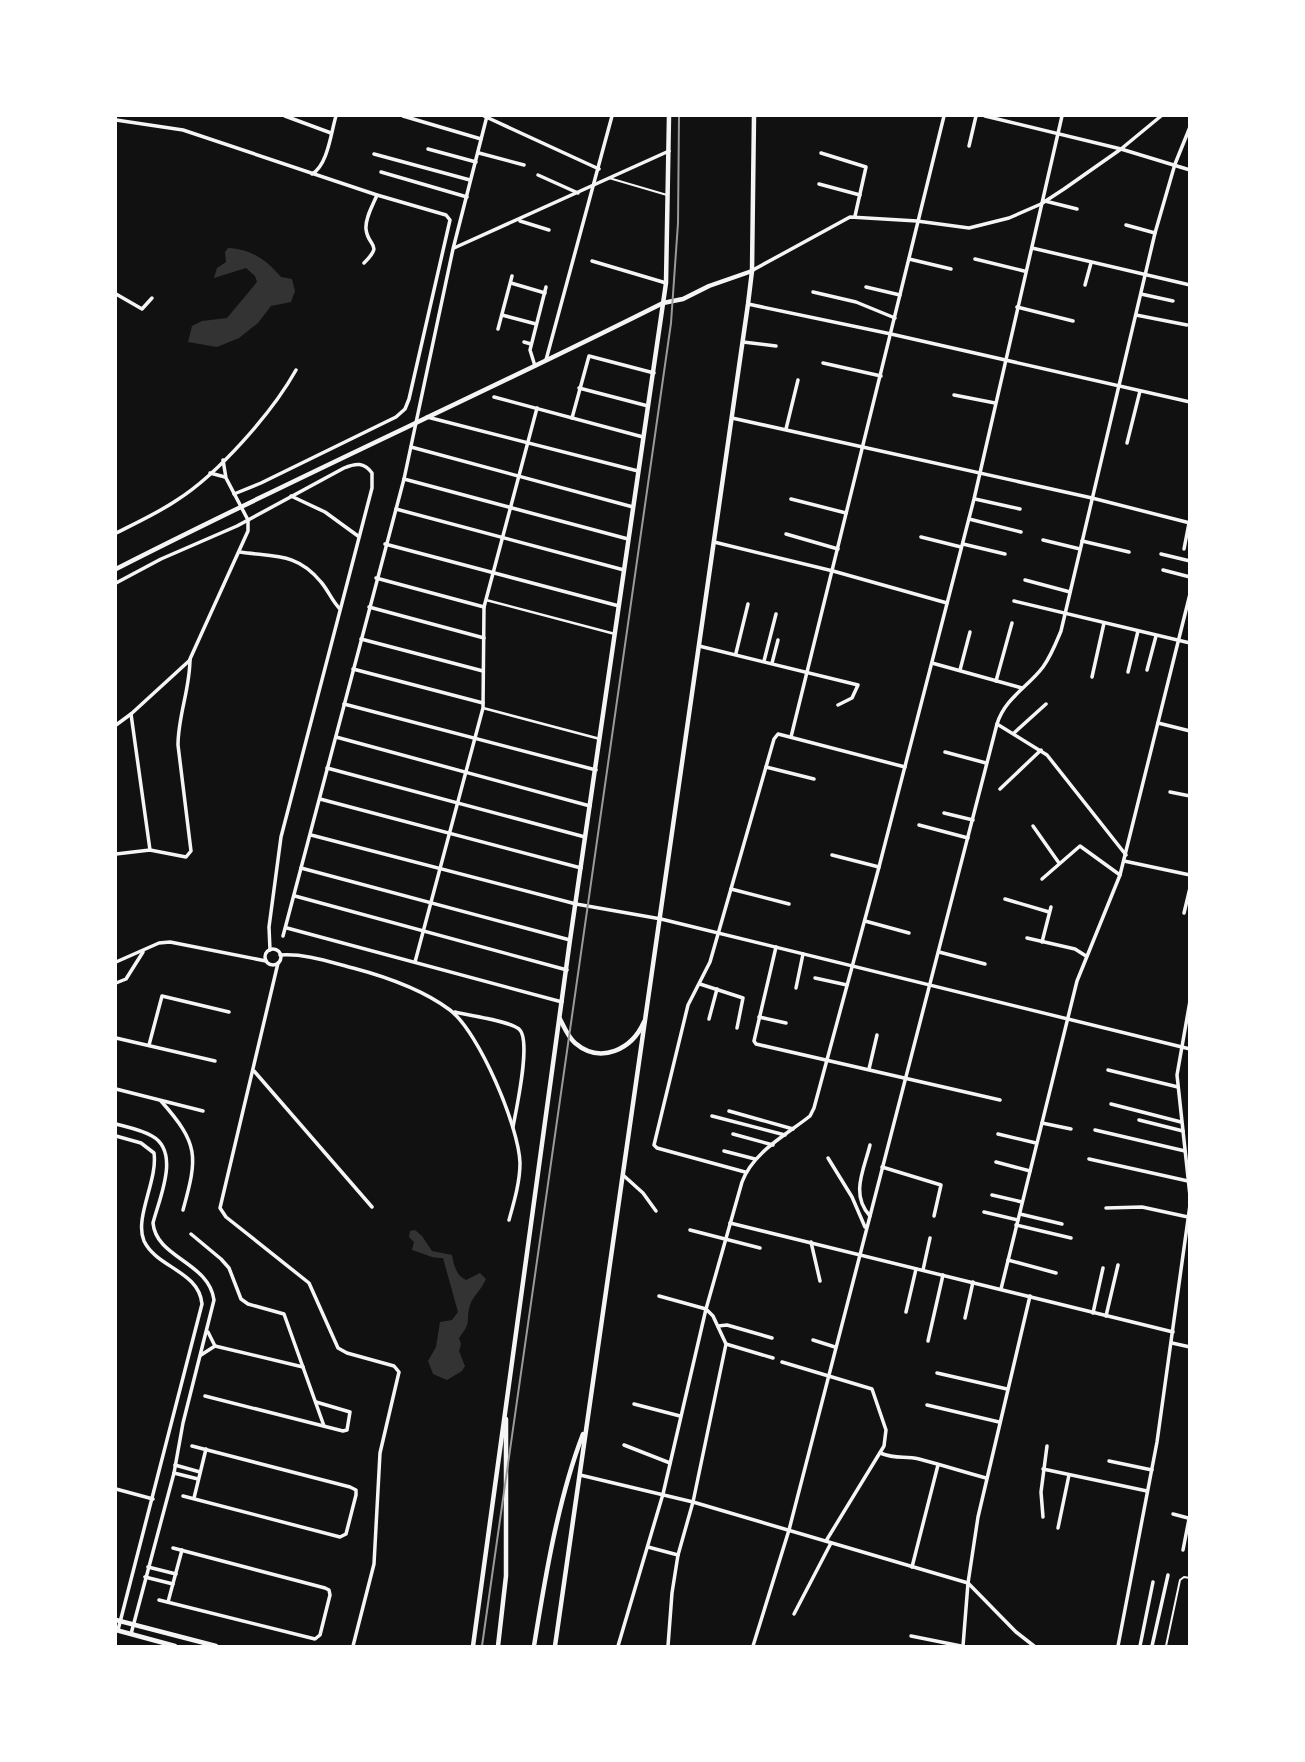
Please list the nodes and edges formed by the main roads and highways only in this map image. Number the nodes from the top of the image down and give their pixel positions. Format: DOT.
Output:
graph roads {
  1 [pos="669,116"];
  2 [pos="754,116"];
  3 [pos="752,271"];
  4 [pos="663,303"];
  5 [pos="116,569"];
  6 [pos="647,1015"];
  7 [pos="559,1018"];
  8 [pos="505,1411"];
  9 [pos="586,1427"];
  10 [pos="118,1621"];
  11 [pos="117,1630"];
  12 [pos="175,1647"];
  13 [pos="216,1647"];
  14 [pos="473,1647"];
  15 [pos="498,1647"];
  16 [pos="534,1647"];
  17 [pos="555,1647"];
  1 -- 4 [label="main road"];
  2 -- 3 [label="main road"];
  3 -- 4 [label="main road"];
  3 -- 6 [label="main road"];
  4 -- 5 [label="main road"];
  4 -- 7 [label="main road"];
  6 -- 7 [label="main road"];
  6 -- 9 [label="main road"];
  7 -- 8 [label="main road"];
  8 -- 14 [label="main road"];
  8 -- 15 [label="main road"];
  9 -- 16 [label="main road"];
  9 -- 17 [label="main road"];
  10 -- 13 [label="main road"];
  11 -- 12 [label="main road"];
}
